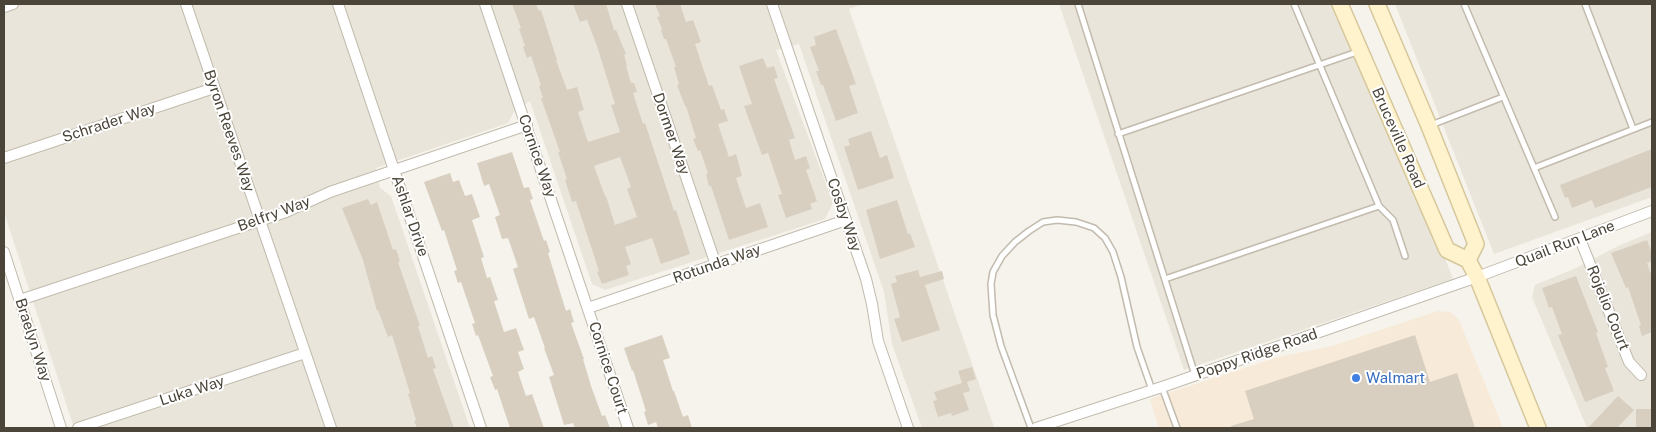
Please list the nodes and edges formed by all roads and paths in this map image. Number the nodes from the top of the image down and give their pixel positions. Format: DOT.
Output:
graph roads {
  1 [pos="13,4"];
  2 [pos="186,4"];
  3 [pos="338,4"];
  4 [pos="485,4"];
  5 [pos="626,4"];
  6 [pos="772,4"];
  7 [pos="1078,4"];
  8 [pos="1294,4"];
  9 [pos="1340,4"];
  10 [pos="1377,4"];
  11 [pos="1464,4"];
  12 [pos="1585,4"];
  13 [pos="4,7"];
  14 [pos="1360,51"];
  15 [pos="1320,65"];
  16 [pos="214,88"];
  17 [pos="1503,98"];
  18 [pos="1652,122"];
  19 [pos="527,125"];
  20 [pos="1428,126"];
  21 [pos="1633,129"];
  22 [pos="1118,134"];
  23 [pos="4,158"];
  24 [pos="1534,168"];
  25 [pos="395,171"];
  26 [pos="1379,206"];
  27 [pos="1652,211"];
  28 [pos="1555,217"];
  29 [pos="846,220"];
  30 [pos="260,221"];
  31 [pos="1580,239"];
  32 [pos="4,252"];
  33 [pos="1405,256"];
  34 [pos="1468,260"];
  35 [pos="716,264"];
  36 [pos="1477,277"];
  37 [pos="1165,279"];
  38 [pos="20,300"];
  39 [pos="588,308"];
  40 [pos="305,353"];
  41 [pos="1640,375"];
  42 [pos="1195,376"];
  43 [pos="1162,387"];
  44 [pos="1152,390"];
  45 [pos="61,428"];
  46 [pos="78,428"];
  47 [pos="331,428"];
  48 [pos="481,428"];
  49 [pos="628,428"];
  50 [pos="908,428"];
  51 [pos="1031,428"];
  52 [pos="1036,428"];
  53 [pos="1177,428"];
  54 [pos="1538,428"];
  1 -- 13 [label="street"];
  2 -- 16 [label="street, Byron Reeves Way"];
  3 -- 25 [label="street, Ashlar Drive"];
  4 -- 19 [label="street, Cornice Way"];
  5 -- 35 [label="street, Dormer Way"];
  6 -- 29 [label="street, Cosby Way"];
  7 -- 22 [label="lane"];
  8 -- 15 [label="lane"];
  9 -- 14 [label="main road, Bruceville Road"];
  10 -- 20 [label="main road, Bruceville Road"];
  11 -- 17 [label="lane"];
  12 -- 21 [label="lane"];
  14 -- 15 [label="lane"];
  14 -- 34 [label="main road, Bruceville Road"];
  15 -- 22 [label="lane"];
  15 -- 26 [label="lane"];
  16 -- 23 [label="street, Schrader Way"];
  16 -- 30 [label="street, Byron Reeves Way"];
  17 -- 20 [label="lane"];
  17 -- 24 [label="lane"];
  18 -- 21 [label="lane"];
  19 -- 25 [label="street, Belfry Way"];
  19 -- 39 [label="street, Cornice Way"];
  20 -- 34 [label="main road, Bruceville Road"];
  21 -- 24 [label="lane"];
  22 -- 37 [label="lane"];
  24 -- 28 [label="lane"];
  25 -- 30 [label="street, Belfry Way"];
  25 -- 48 [label="street, Ashlar Drive"];
  26 -- 33 [label="lane"];
  26 -- 37 [label="lane"];
  27 -- 31 [label="street, Quail Run Lane"];
  29 -- 35 [label="street, Rotunda Way"];
  29 -- 50 [label="street, Cosby Way"];
  30 -- 38 [label="street, Belfry Way"];
  30 -- 40 [label="street, Byron Reeves Way"];
  31 -- 36 [label="street, Quail Run Lane"];
  31 -- 41 [label="street, Rojelio Court"];
  32 -- 38 [label="street, Braelyn Way"];
  34 -- 36 [label="main road"];
  35 -- 39 [label="street, Rotunda Way"];
  36 -- 42 [label="street, Poppy Ridge Road"];
  36 -- 54 [label="main road"];
  37 -- 42 [label="lane"];
  38 -- 45 [label="street, Braelyn Way"];
  39 -- 49 [label="street, Cornice Court"];
  40 -- 46 [label="street, Luka Way"];
  40 -- 47 [label="street, Byron Reeves Way"];
  42 -- 43 [label="street, Poppy Ridge Road"];
  43 -- 44 [label="street, Poppy Ridge Road"];
  43 -- 53 [label="lane"];
  44 -- 51 [label="lane"];
  44 -- 52 [label="street, Poppy Ridge Road"];
}
